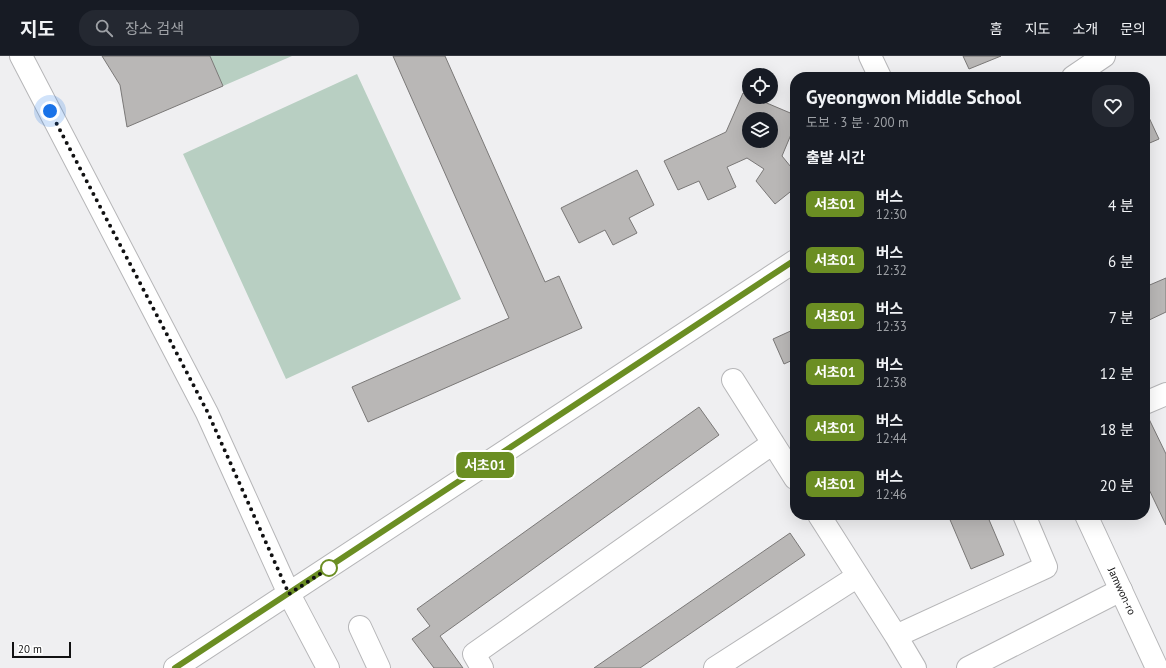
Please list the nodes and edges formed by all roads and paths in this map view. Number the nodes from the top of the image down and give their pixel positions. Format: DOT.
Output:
graph roads {
  1 [pos="21,56"];
  2 [pos="870,56"];
  3 [pos="1101,57"];
  4 [pos="878,72"];
  5 [pos="1080,72"];
  6 [pos="790,263"];
  7 [pos="733,380"];
  8 [pos="1166,394"];
  9 [pos="1150,401"];
  10 [pos="773,443"];
  11 [pos="790,470"];
  12 [pos="822,520"];
  13 [pos="1026,520"];
  14 [pos="1088,520"];
  15 [pos="858,576"];
  16 [pos="1121,590"];
  17 [pos="289,594"];
  18 [pos="360,627"];
  19 [pos="896,636"];
  20 [pos="175,668"];
  21 [pos="328,668"];
  22 [pos="379,668"];
  23 [pos="482,668"];
  24 [pos="715,668"];
  25 [pos="915,668"];
  26 [pos="968,668"];
  27 [pos="1157,668"];
  1 -- 17 [label="street"];
  2 -- 4 [label="street"];
  3 -- 5 [label="street"];
  6 -- 17 [label="street"];
  7 -- 10 [label="street"];
  8 -- 9 [label="street"];
  10 -- 11 [label="street"];
  10 -- 23 [label="street"];
  12 -- 15 [label="street"];
  13 -- 19 [label="street"];
  14 -- 16 [label="street, Jamwon-ro"];
  15 -- 19 [label="street"];
  15 -- 24 [label="street"];
  16 -- 26 [label="street"];
  16 -- 27 [label="street, Jamwon-ro"];
  17 -- 20 [label="street"];
  17 -- 21 [label="street"];
  18 -- 22 [label="street"];
  19 -- 25 [label="street"];
}
